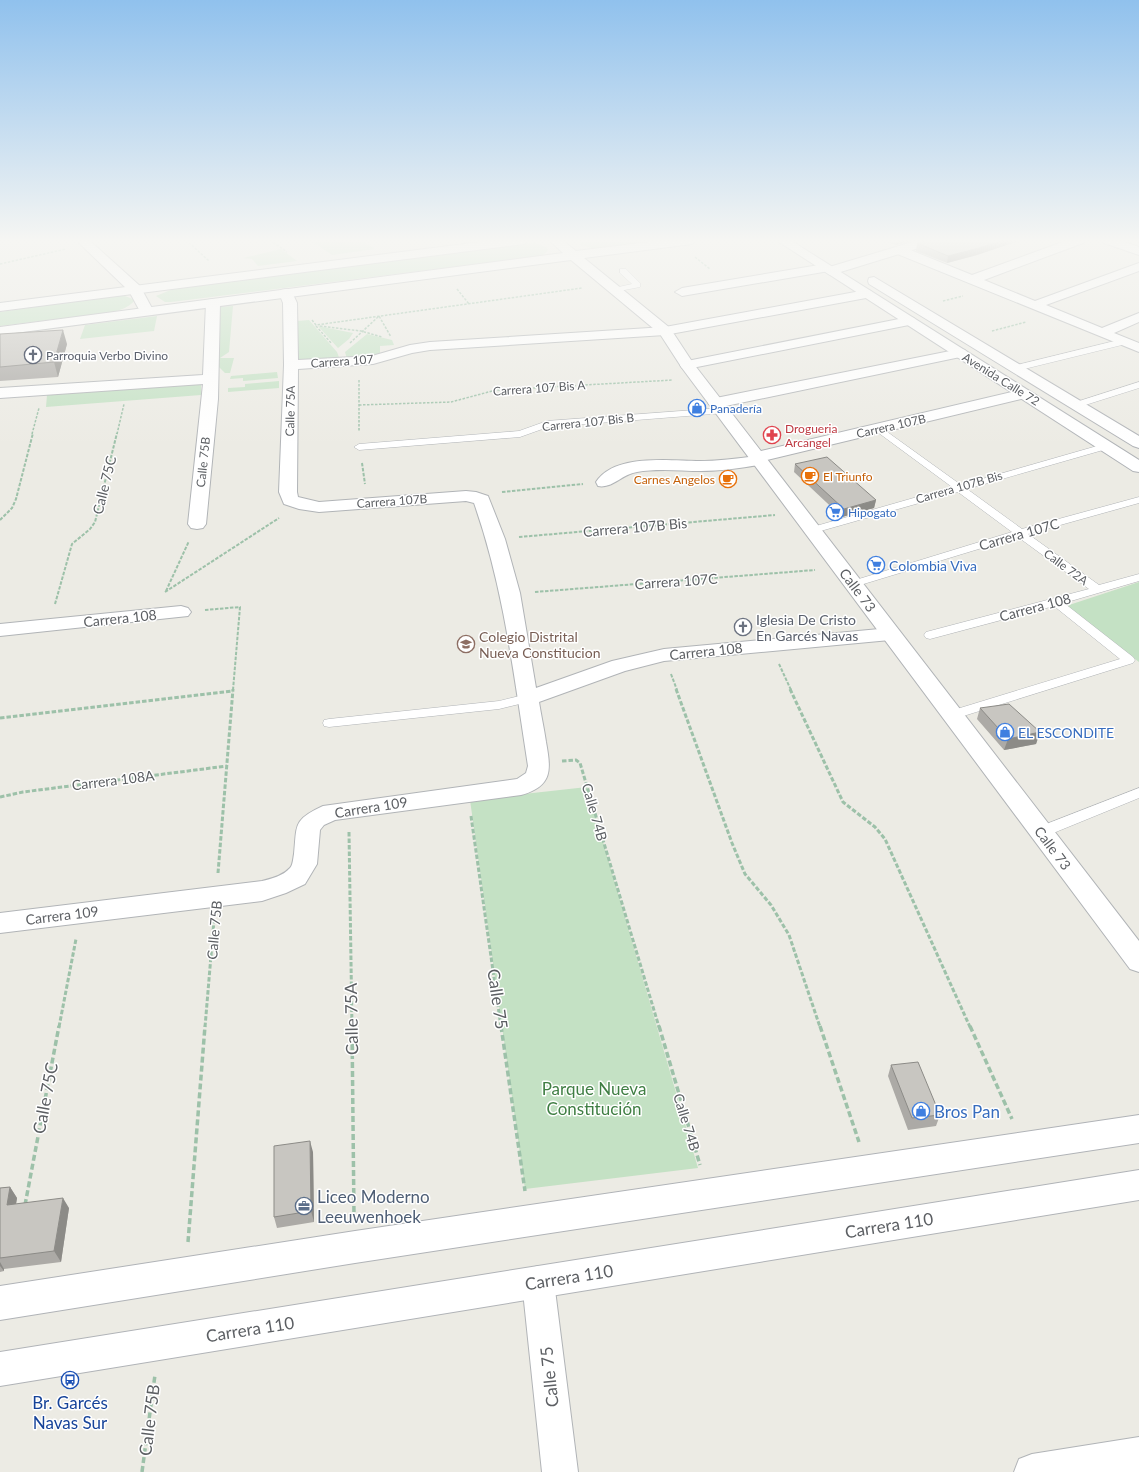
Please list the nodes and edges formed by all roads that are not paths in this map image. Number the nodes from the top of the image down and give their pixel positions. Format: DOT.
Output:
graph roads {
  1 [pos="145,309"];
  2 [pos="171,309"];
  3 [pos="213,309"];
  4 [pos="290,309"];
  5 [pos="643,309"];
  6 [pos="786,309"];
  7 [pos="889,309"];
  8 [pos="912,309"];
  9 [pos="1044,309"];
  10 [pos="147,312"];
  11 [pos="1139,317"];
  12 [pos="909,321"];
  13 [pos="0,331"];
  14 [pos="665,331"];
  15 [pos="1101,333"];
  16 [pos="1123,342"];
  17 [pos="1139,348"];
  18 [pos="960,353"];
  19 [pos="291,365"];
  20 [pos="1016,368"];
  21 [pos="692,372"];
  22 [pos="210,379"];
  23 [pos="1139,385"];
  24 [pos="0,393"];
  25 [pos="1024,394"];
  26 [pos="1076,405"];
  27 [pos="719,407"];
  28 [pos="880,429"];
  29 [pos="1139,443"];
  30 [pos="1107,446"];
  31 [pos="359,447"];
  32 [pos="758,458"];
  33 [pos="1139,467"];
  34 [pos="604,482"];
  35 [pos="957,488"];
  36 [pos="1139,500"];
  37 [pos="319,507"];
  38 [pos="197,524"];
  39 [pos="813,530"];
  40 [pos="1019,533"];
  41 [pos="1139,577"];
  42 [pos="853,584"];
  43 [pos="1098,590"];
  44 [pos="1056,602"];
  45 [pos="181,612"];
  46 [pos="0,630"];
  47 [pos="890,634"];
  48 [pos="930,635"];
  49 [pos="528,698"];
  50 [pos="952,715"];
  51 [pos="329,723"];
  52 [pos="1139,793"];
  53 [pos="1041,832"];
  54 [pos="0,922"];
  55 [pos="1139,961"];
  56 [pos="1139,1129"];
  57 [pos="1139,1185"];
  58 [pos="538,1282"];
  59 [pos="0,1303"];
  60 [pos="0,1369"];
  61 [pos="1139,1455"];
  62 [pos="560,1472"];
  63 [pos="1032,1472"];
  1 -- 10 [label="street"];
  2 -- 10 [label="street"];
  3 -- 22 [label="street, Calle 75B"];
  4 -- 19 [label="street, Calle 75A"];
  5 -- 14 [label="street, Calle 73"];
  6 -- 14 [label="street, Carrera 107"];
  7 -- 12 [label="street, Avenida Calle 72"];
  8 -- 20 [label="street, Avenida Calle 72"];
  9 -- 15 [label="street"];
  10 -- 13 [label="street"];
  11 -- 15 [label="street"];
  12 -- 18 [label="street, Avenida Calle 72"];
  12 -- 21 [label="street"];
  14 -- 19 [label="street, Carrera 107"];
  14 -- 21 [label="street, Calle 73"];
  15 -- 16 [label="street"];
  16 -- 17 [label="street"];
  16 -- 20 [label="lane"];
  18 -- 25 [label="street, Avenida Calle 72"];
  18 -- 27 [label="street, Carrera 107 Bis B"];
  19 -- 37 [label="street, Calle 75A"];
  20 -- 26 [label="street, Avenida Calle 72"];
  21 -- 27 [label="street, Calle 73"];
  22 -- 24 [label="street"];
  22 -- 38 [label="street, Calle 75B"];
  23 -- 26 [label="lane"];
  25 -- 28 [label="street, Carrera 107B"];
  25 -- 30 [label="street, Avenida Calle 72"];
  26 -- 29 [label="street, Avenida Calle 72"];
  27 -- 31 [label="lane, Carrera 107 Bis B"];
  27 -- 32 [label="street, Calle 73"];
  28 -- 32 [label="street, Carrera 107B"];
  28 -- 35 [label="lane, Calle 72A"];
  30 -- 33 [label="street, Avenida Calle 72"];
  30 -- 35 [label="lane, Carrera 107B Bis"];
  32 -- 34 [label="street, Carrera 107B"];
  32 -- 39 [label="street, Calle 73"];
  35 -- 39 [label="lane, Carrera 107B Bis"];
  35 -- 40 [label="lane, Calle 72A"];
  36 -- 40 [label="lane, Carrera 107C"];
  37 -- 49 [label="street, Carrera 107B"];
  39 -- 42 [label="street, Calle 73"];
  40 -- 42 [label="lane, Carrera 107C"];
  40 -- 43 [label="lane, Calle 72A"];
  41 -- 43 [label="lane, Carrera 108"];
  42 -- 47 [label="street, Calle 73"];
  43 -- 44 [label="lane, Carrera 108"];
  44 -- 48 [label="lane, Carrera 108"];
  44 -- 50 [label="lane"];
  45 -- 46 [label="street, Carrera 108"];
  47 -- 49 [label="street, Carrera 108"];
  47 -- 50 [label="street, Calle 73"];
  49 -- 51 [label="lane"];
  49 -- 54 [label="street, Carrera 109"];
  50 -- 53 [label="street, Calle 73"];
  52 -- 53 [label="lane"];
  53 -- 55 [label="street, Calle 73"];
  56 -- 59 [label="street"];
  57 -- 58 [label="street, Carrera 110"];
  58 -- 60 [label="street, Carrera 110"];
  58 -- 62 [label="street, Calle 75"];
  61 -- 63 [label="street"];
}
